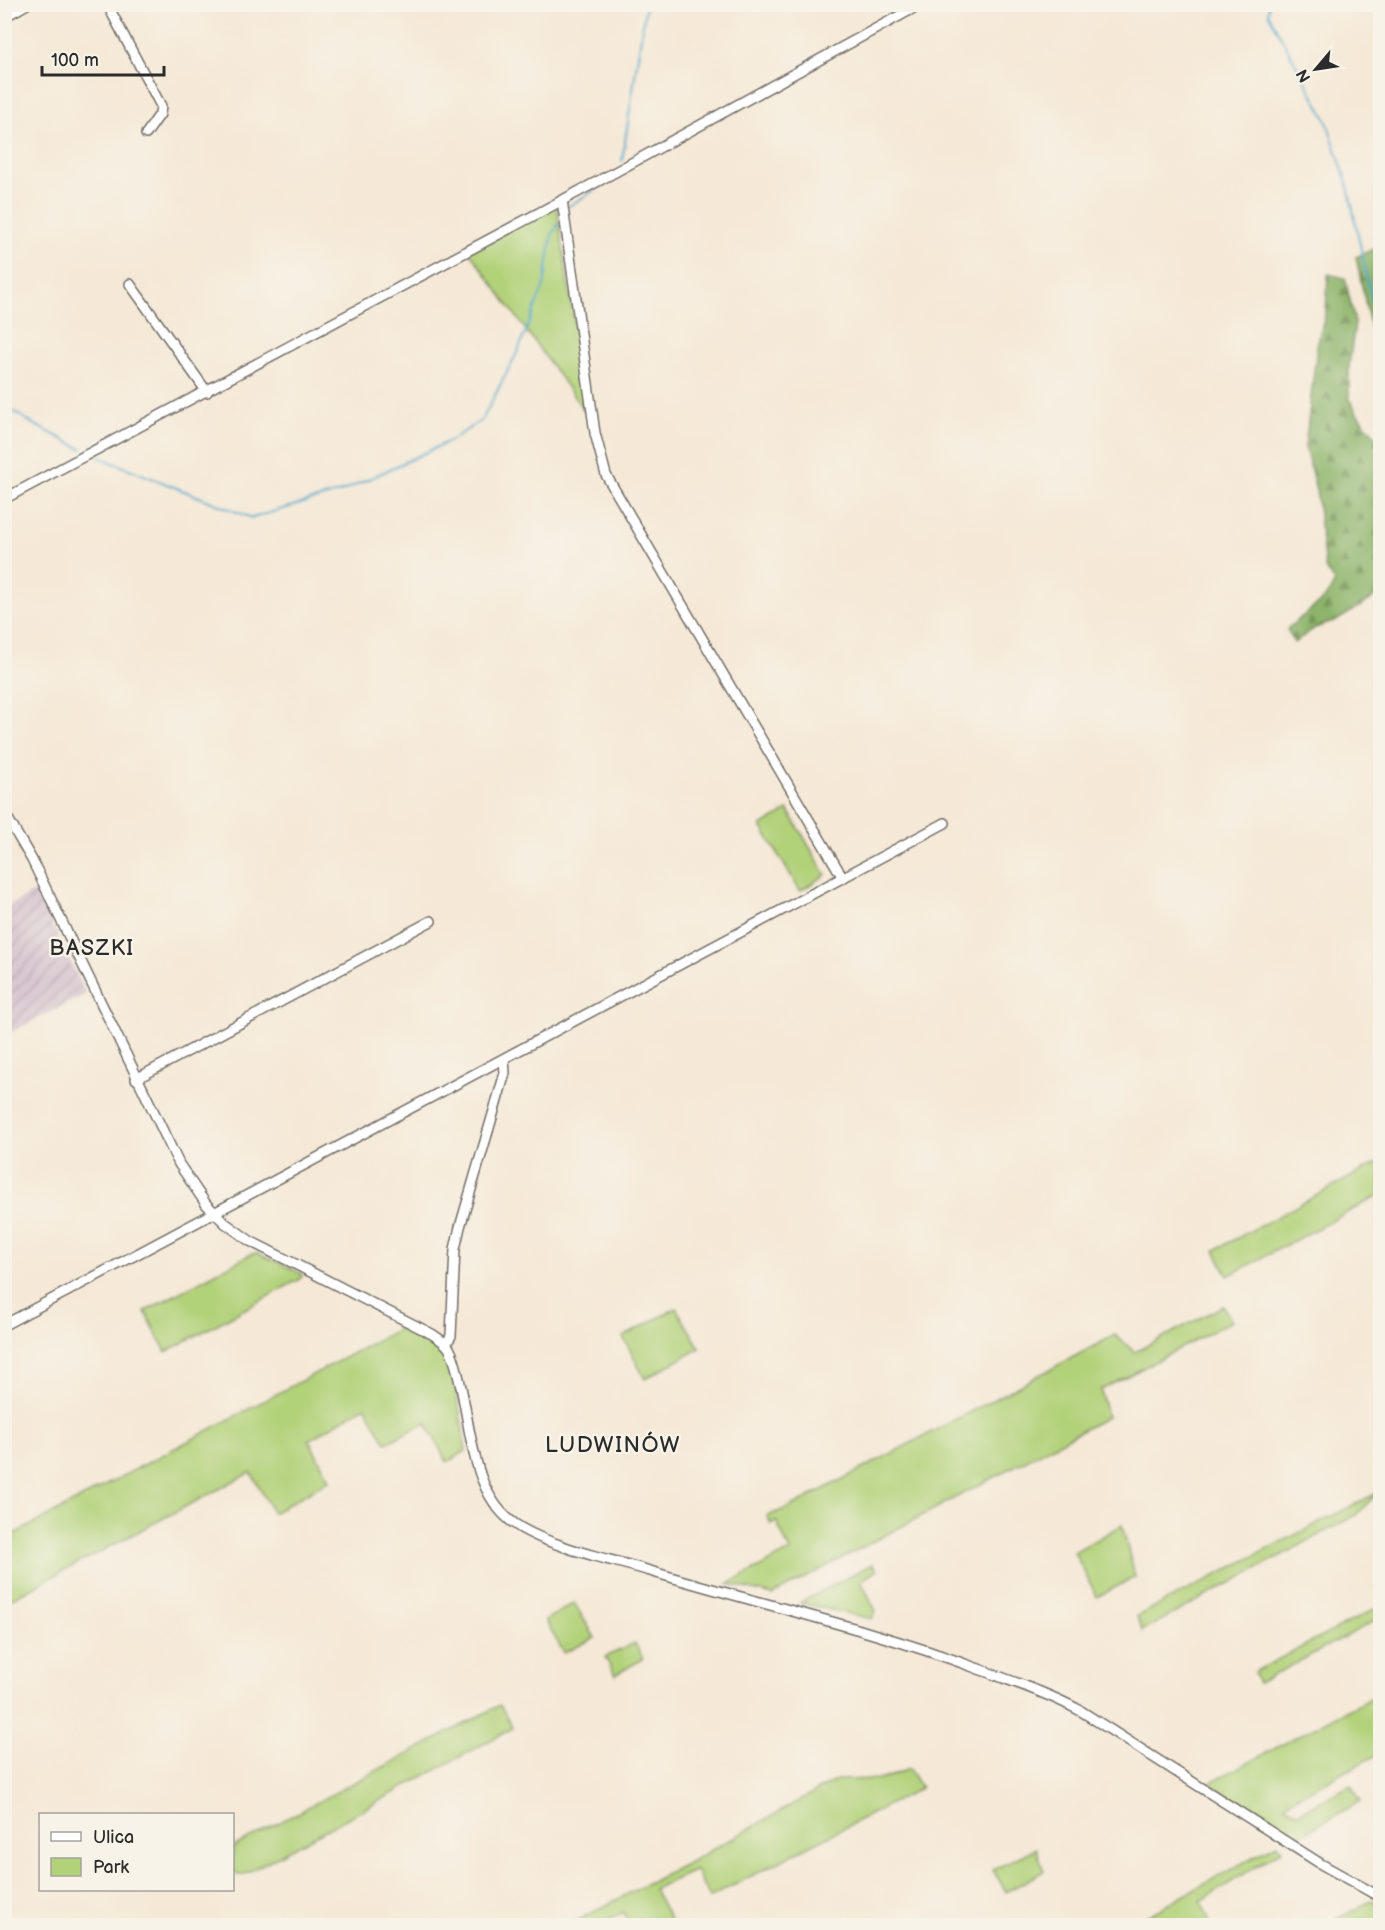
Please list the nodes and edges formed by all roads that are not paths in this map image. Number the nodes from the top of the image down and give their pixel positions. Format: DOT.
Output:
graph roads {
  1 [pos="27,4"];
  2 [pos="108,4"];
  3 [pos="921,4"];
  4 [pos="4,17"];
  5 [pos="146,134"];
  6 [pos="562,200"];
  7 [pos="130,284"];
  8 [pos="207,392"];
  9 [pos="4,499"];
  10 [pos="4,812"];
  11 [pos="945,824"];
  12 [pos="843,878"];
  13 [pos="431,921"];
  14 [pos="504,1059"];
  15 [pos="136,1079"];
  16 [pos="216,1214"];
  17 [pos="4,1325"];
  18 [pos="446,1344"];
  19 [pos="1380,1897"];
  1 -- 4 [label="street"];
  2 -- 5 [label="street"];
  3 -- 6 [label="street"];
  6 -- 8 [label="street"];
  6 -- 12 [label="street"];
  7 -- 8 [label="street"];
  8 -- 9 [label="street"];
  10 -- 15 [label="street"];
  11 -- 12 [label="street"];
  12 -- 14 [label="street"];
  13 -- 15 [label="street"];
  14 -- 16 [label="street"];
  14 -- 18 [label="street"];
  15 -- 16 [label="street"];
  16 -- 17 [label="street"];
  16 -- 18 [label="street"];
  18 -- 19 [label="street"];
}
